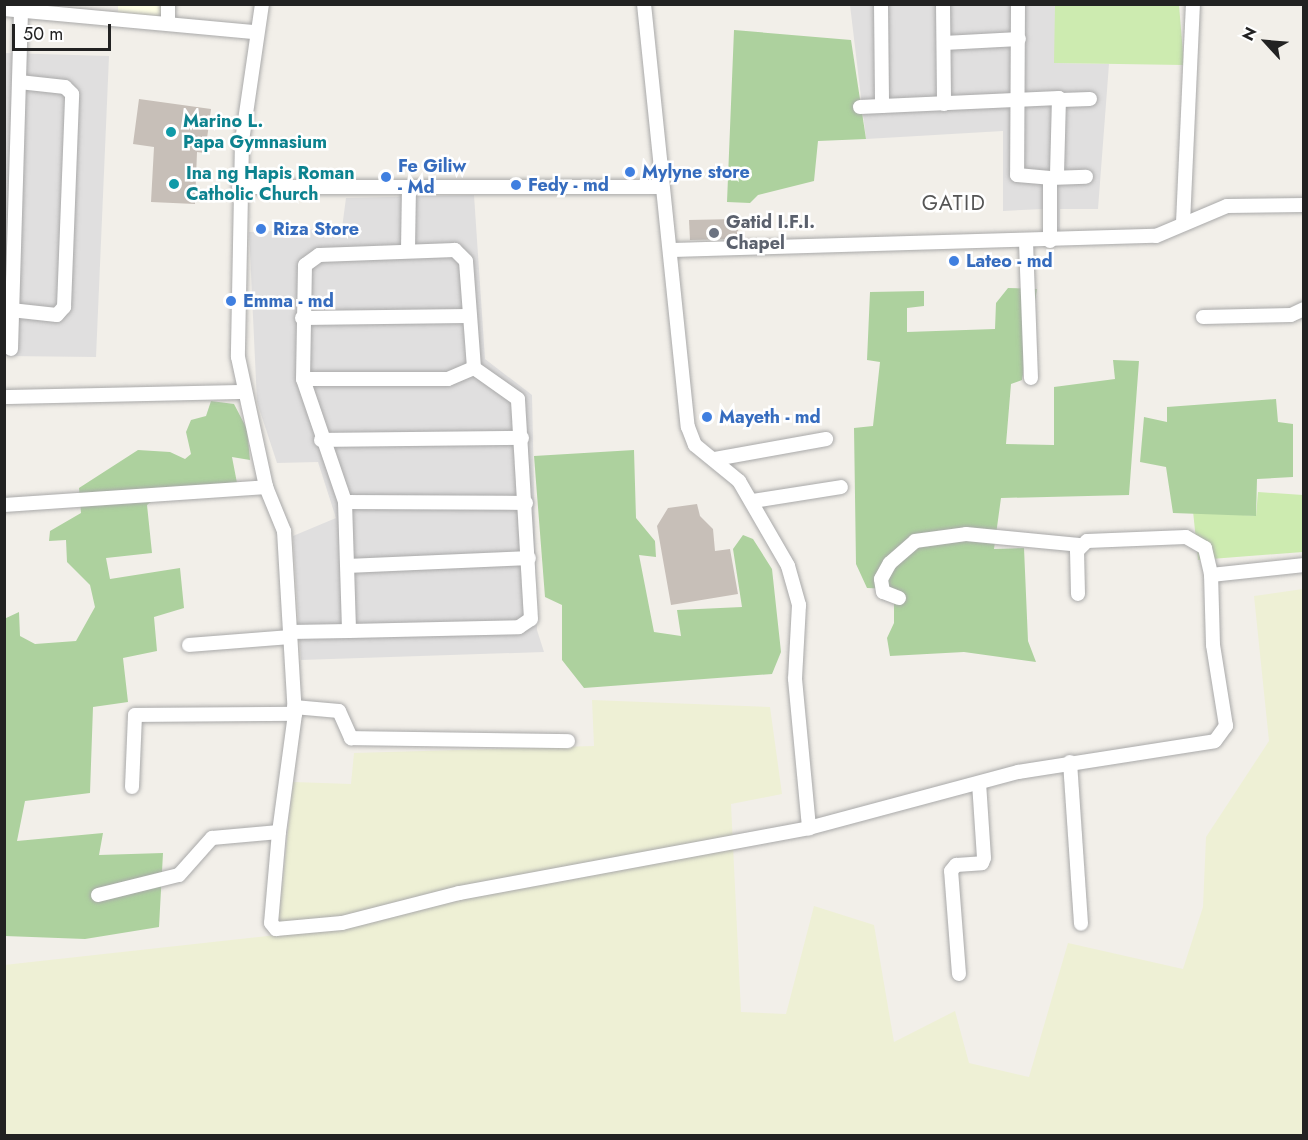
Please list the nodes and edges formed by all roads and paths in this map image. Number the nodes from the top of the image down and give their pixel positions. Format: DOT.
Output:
graph roads {
  1 [pos="168,4"];
  2 [pos="262,4"];
  3 [pos="644,4"];
  4 [pos="880,4"];
  5 [pos="944,4"];
  6 [pos="1018,4"];
  7 [pos="1193,4"];
  8 [pos="4,9"];
  9 [pos="21,10"];
  10 [pos="168,20"];
  11 [pos="253,32"];
  12 [pos="1019,39"];
  13 [pos="944,43"];
  14 [pos="19,82"];
  15 [pos="1090,99"];
  16 [pos="1061,100"];
  17 [pos="1020,102"];
  18 [pos="944,105"];
  19 [pos="882,106"];
  20 [pos="860,107"];
  21 [pos="1054,177"];
  22 [pos="1086,177"];
  23 [pos="239,187"];
  24 [pos="660,187"];
  25 [pos="409,188"];
  26 [pos="1304,205"];
  27 [pos="1183,223"];
  28 [pos="1050,241"];
  29 [pos="1026,242"];
  30 [pos="408,250"];
  31 [pos="671,250"];
  32 [pos="1304,309"];
  33 [pos="11,310"];
  34 [pos="468,315"];
  35 [pos="302,318"];
  36 [pos="1203,318"];
  37 [pos="11,349"];
  38 [pos="474,368"];
  39 [pos="1031,378"];
  40 [pos="303,379"];
  41 [pos="244,392"];
  42 [pos="4,397"];
  43 [pos="522,438"];
  44 [pos="826,439"];
  45 [pos="321,440"];
  46 [pos="715,459"];
  47 [pos="266,487"];
  48 [pos="841,488"];
  49 [pos="753,501"];
  50 [pos="345,502"];
  51 [pos="526,503"];
  52 [pos="4,505"];
  53 [pos="1081,545"];
  54 [pos="529,558"];
  55 [pos="348,566"];
  56 [pos="1304,566"];
  57 [pos="1211,575"];
  58 [pos="1078,594"];
  59 [pos="899,598"];
  60 [pos="349,631"];
  61 [pos="290,634"];
  62 [pos="189,645"];
  63 [pos="295,710"];
  64 [pos="568,741"];
  65 [pos="1070,762"];
  66 [pos="979,783"];
  67 [pos="132,787"];
  68 [pos="809,828"];
  69 [pos="279,832"];
  70 [pos="98,895"];
  71 [pos="1081,924"];
  72 [pos="959,974"];
  1 -- 10 [label="street"];
  2 -- 11 [label="street"];
  3 -- 24 [label="street"];
  4 -- 19 [label="street"];
  5 -- 13 [label="street"];
  6 -- 12 [label="street"];
  7 -- 27 [label="street"];
  8 -- 9 [label="street"];
  9 -- 10 [label="street"];
  9 -- 14 [label="street"];
  10 -- 11 [label="street"];
  11 -- 23 [label="street"];
  12 -- 13 [label="street"];
  12 -- 17 [label="street"];
  13 -- 18 [label="street"];
  14 -- 33 [label="street"];
  14 -- 33 [label="street"];
  15 -- 16 [label="street"];
  16 -- 17 [label="street"];
  16 -- 21 [label="street"];
  17 -- 18 [label="street"];
  17 -- 21 [label="street"];
  18 -- 19 [label="street"];
  19 -- 20 [label="street"];
  21 -- 22 [label="street"];
  21 -- 28 [label="street"];
  23 -- 25 [label="street"];
  23 -- 41 [label="street"];
  24 -- 25 [label="street"];
  24 -- 31 [label="street"];
  25 -- 30 [label="street"];
  26 -- 27 [label="street"];
  27 -- 28 [label="street"];
  28 -- 29 [label="street"];
  29 -- 31 [label="street"];
  29 -- 39 [label="street"];
  30 -- 34 [label="street"];
  30 -- 35 [label="street"];
  31 -- 46 [label="street"];
  32 -- 36 [label="street"];
  33 -- 37 [label="street"];
  34 -- 35 [label="street"];
  34 -- 38 [label="street"];
  35 -- 40 [label="street"];
  38 -- 40 [label="street"];
  38 -- 43 [label="street"];
  40 -- 45 [label="street"];
  41 -- 42 [label="street"];
  41 -- 47 [label="street"];
  43 -- 45 [label="street"];
  43 -- 51 [label="street"];
  44 -- 46 [label="street"];
  45 -- 50 [label="street"];
  46 -- 49 [label="street"];
  47 -- 52 [label="street"];
  47 -- 61 [label="street"];
  48 -- 49 [label="street"];
  49 -- 68 [label="street"];
  50 -- 51 [label="street"];
  50 -- 55 [label="street"];
  51 -- 54 [label="street"];
  53 -- 57 [label="street"];
  53 -- 58 [label="street"];
  53 -- 59 [label="street"];
  54 -- 55 [label="street"];
  54 -- 60 [label="street"];
  55 -- 60 [label="street"];
  56 -- 57 [label="street"];
  57 -- 65 [label="street"];
  60 -- 61 [label="street"];
  61 -- 62 [label="street"];
  61 -- 63 [label="street"];
  63 -- 64 [label="street"];
  63 -- 67 [label="street"];
  63 -- 69 [label="street"];
  65 -- 66 [label="street"];
  65 -- 71 [label="street"];
  66 -- 68 [label="street"];
  66 -- 72 [label="street"];
  68 -- 69 [label="street"];
  69 -- 70 [label="street"];
}
